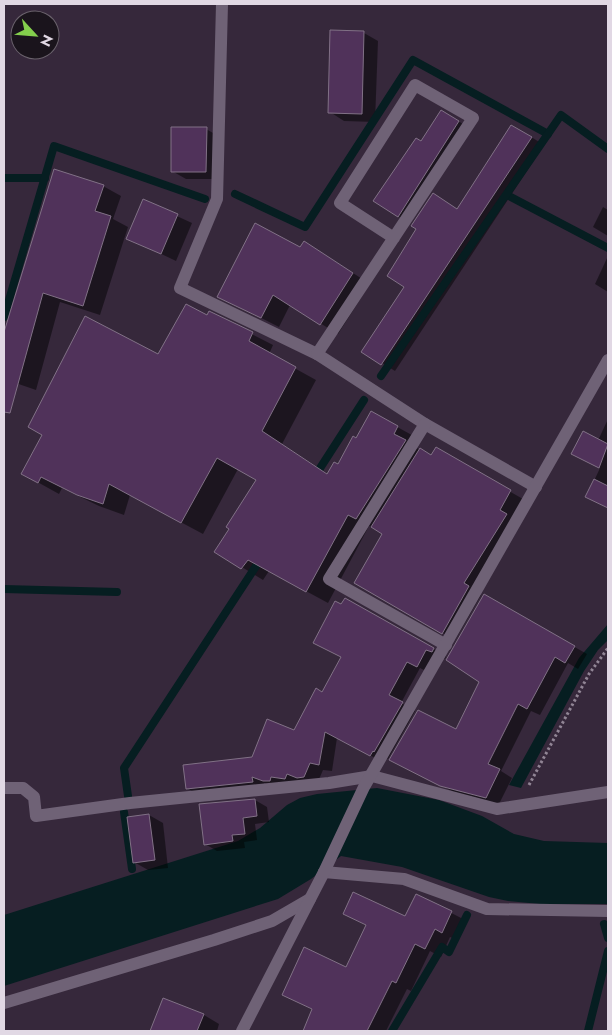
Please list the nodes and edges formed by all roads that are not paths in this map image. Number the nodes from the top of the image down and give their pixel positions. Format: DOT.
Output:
graph roads {
  1 [pos="222,4"];
  2 [pos="394,238"];
  3 [pos="317,354"];
  4 [pos="608,360"];
  5 [pos="425,424"];
  6 [pos="536,487"];
  7 [pos="446,644"];
  8 [pos="372,776"];
  9 [pos="4,788"];
  10 [pos="608,792"];
  11 [pos="324,872"];
  12 [pos="310,899"];
  13 [pos="608,911"];
  14 [pos="4,1003"];
  15 [pos="242,1031"];
  1 -- 3 [label="street"];
  2 -- 2 [label="street"];
  2 -- 3 [label="street"];
  3 -- 5 [label="street"];
  4 -- 6 [label="street"];
  5 -- 6 [label="street"];
  5 -- 7 [label="street"];
  6 -- 7 [label="street"];
  7 -- 8 [label="street"];
  8 -- 9 [label="street"];
  8 -- 10 [label="street"];
  8 -- 11 [label="street"];
  11 -- 12 [label="street"];
  11 -- 13 [label="street"];
  12 -- 14 [label="street"];
  12 -- 15 [label="street"];
}
